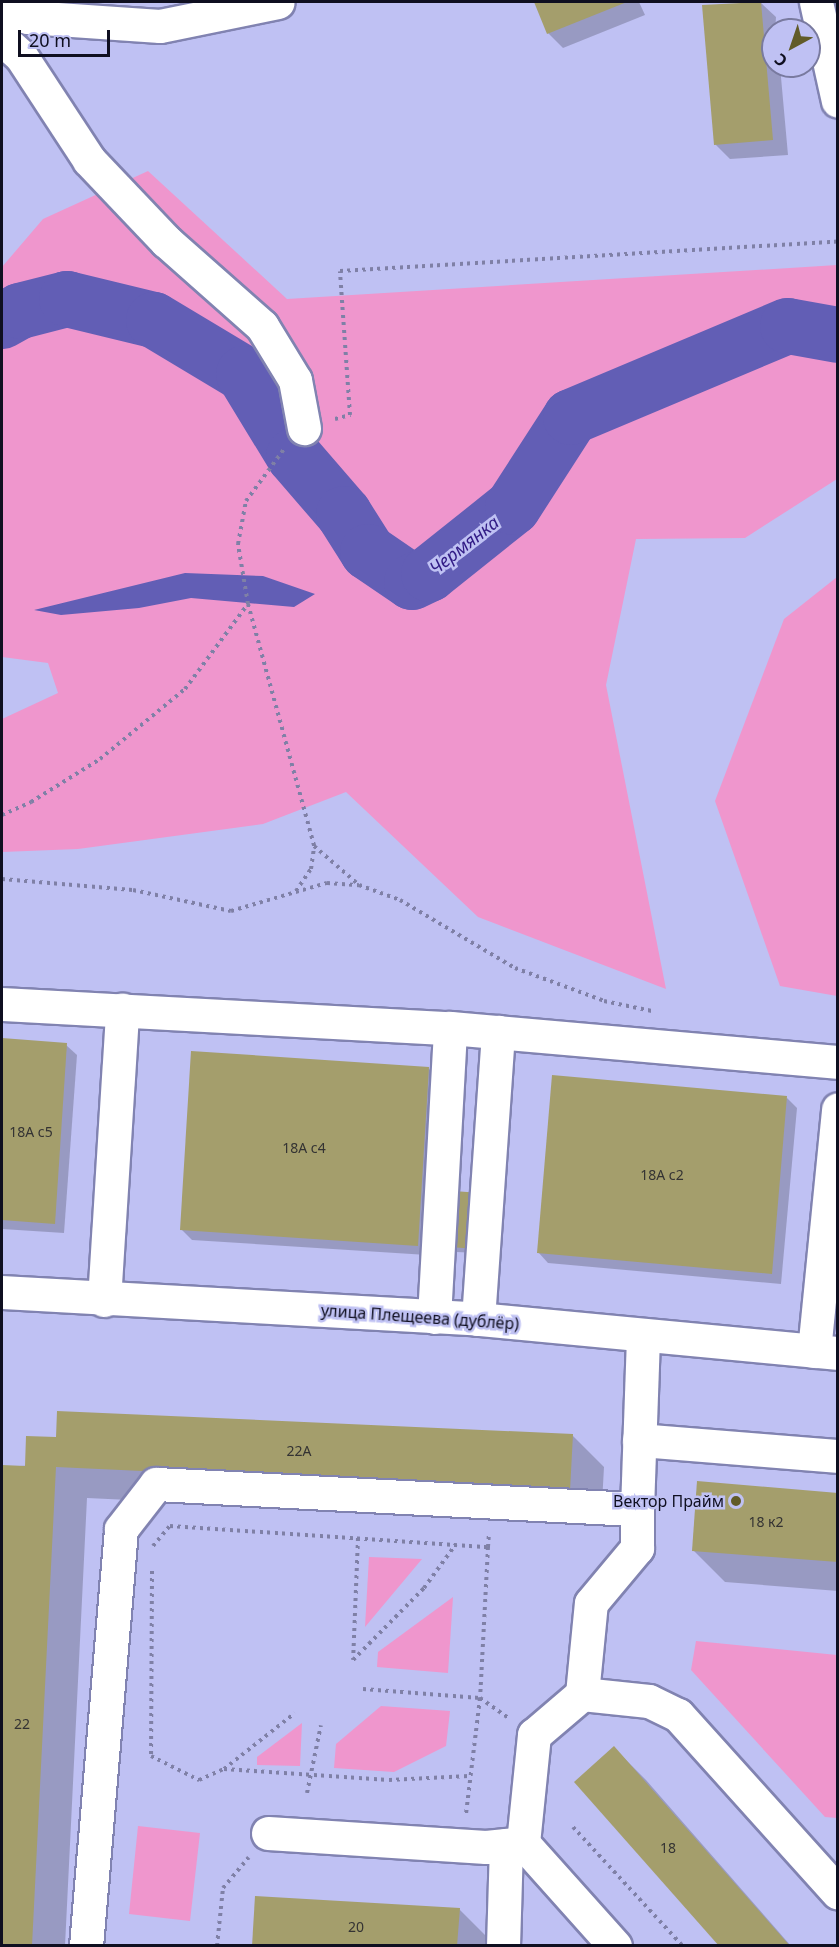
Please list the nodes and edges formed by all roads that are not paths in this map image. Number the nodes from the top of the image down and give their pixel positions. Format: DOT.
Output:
graph roads {
  1 [pos="278,2"];
  2 [pos="816,2"];
  3 [pos="2,11"];
  4 [pos="2,39"];
  5 [pos="837,101"];
  6 [pos="304,428"];
  7 [pos="2,1004"];
  8 [pos="122,1010"];
  9 [pos="450,1028"];
  10 [pos="498,1032"];
  11 [pos="837,1062"];
  12 [pos="837,1109"];
  13 [pos="2,1292"];
  14 [pos="104,1300"];
  15 [pos="434,1317"];
  16 [pos="478,1319"];
  17 [pos="643,1336"];
  18 [pos="826,1352"];
  19 [pos="639,1440"];
  20 [pos="837,1456"];
  21 [pos="637,1509"];
  22 [pos="582,1694"];
  23 [pos="268,1833"];
  24 [pos="514,1844"];
  25 [pos="837,1893"];
  26 [pos="86,1946"];
  27 [pos="503,1946"];
  28 [pos="615,1946"];
  1 -- 3 [label="street"];
  2 -- 5 [label="street"];
  4 -- 6 [label="street"];
  7 -- 8 [label="street"];
  8 -- 9 [label="street"];
  8 -- 14 [label="street"];
  9 -- 10 [label="street"];
  9 -- 15 [label="street"];
  10 -- 11 [label="street"];
  10 -- 16 [label="street"];
  12 -- 18 [label="street"];
  13 -- 14 [label="street, улица Плещеева (дублёр)"];
  14 -- 15 [label="street, улица Плещеева (дублёр)"];
  15 -- 16 [label="street, улица Плещеева (дублёр)"];
  16 -- 17 [label="street, улица Плещеева (дублёр)"];
  17 -- 18 [label="street, улица Плещеева (дублёр)"];
  17 -- 19 [label="street"];
  19 -- 20 [label="street"];
  19 -- 21 [label="street"];
  21 -- 22 [label="street"];
  21 -- 26 [label="street"];
  22 -- 24 [label="street"];
  22 -- 25 [label="street"];
  23 -- 24 [label="street"];
  24 -- 27 [label="street"];
  24 -- 28 [label="street"];
}
